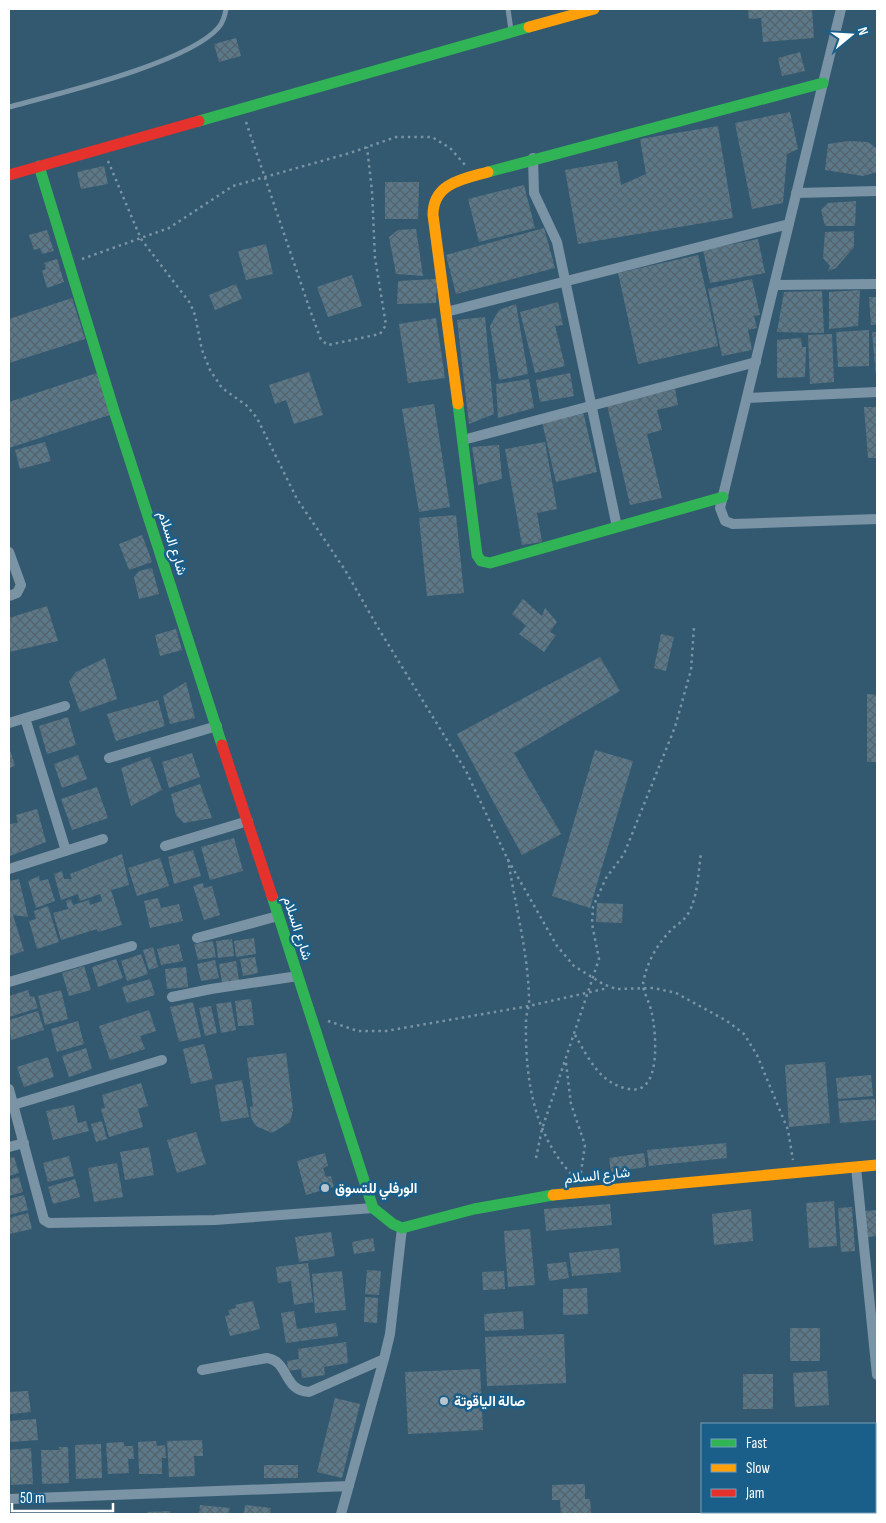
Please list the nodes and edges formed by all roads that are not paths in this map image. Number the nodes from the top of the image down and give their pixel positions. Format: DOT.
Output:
graph roads {
  1 [pos="226,9"];
  2 [pos="508,9"];
  3 [pos="594,9"];
  4 [pos="841,9"];
  5 [pos="512,32"];
  6 [pos="823,83"];
  7 [pos="9,107"];
  8 [pos="533,158"];
  9 [pos="39,166"];
  10 [pos="9,175"];
  11 [pos="877,191"];
  12 [pos="796,193"];
  13 [pos="789,224"];
  14 [pos="565,282"];
  15 [pos="877,284"];
  16 [pos="774,285"];
  17 [pos="446,312"];
  18 [pos="756,362"];
  19 [pos="877,392"];
  20 [pos="747,398"];
  21 [pos="592,405"];
  22 [pos="462,440"];
  23 [pos="723,497"];
  24 [pos="877,519"];
  25 [pos="617,527"];
  26 [pos="9,552"];
  27 [pos="9,596"];
  28 [pos="65,706"];
  29 [pos="25,718"];
  30 [pos="9,723"];
  31 [pos="217,726"];
  32 [pos="108,758"];
  33 [pos="248,821"];
  34 [pos="103,839"];
  35 [pos="165,846"];
  36 [pos="66,851"];
  37 [pos="9,868"];
  38 [pos="278,916"];
  39 [pos="197,938"];
  40 [pos="132,946"];
  41 [pos="298,976"];
  42 [pos="9,982"];
  43 [pos="172,997"];
  44 [pos="162,1060"];
  45 [pos="9,1089"];
  46 [pos="13,1104"];
  47 [pos="24,1144"];
  48 [pos="9,1147"];
  49 [pos="877,1165"];
  50 [pos="856,1167"];
  51 [pos="374,1208"];
  52 [pos="402,1228"];
  53 [pos="384,1359"];
  54 [pos="202,1370"];
  55 [pos="877,1375"];
  56 [pos="349,1486"];
  57 [pos="9,1500"];
  58 [pos="341,1514"];
  1 -- 7 [label="lane"];
  2 -- 5 [label="lane"];
  3 -- 5 [label="main road"];
  4 -- 6 [label="street"];
  5 -- 9 [label="main road"];
  6 -- 8 [label="main road"];
  6 -- 12 [label="street"];
  8 -- 14 [label="street"];
  8 -- 17 [label="main road"];
  9 -- 10 [label="main road"];
  9 -- 31 [label="main road, شارع السلام"];
  11 -- 12 [label="street"];
  12 -- 13 [label="street"];
  13 -- 14 [label="street"];
  13 -- 16 [label="street"];
  14 -- 17 [label="street"];
  14 -- 21 [label="street"];
  15 -- 16 [label="street"];
  16 -- 18 [label="street"];
  17 -- 22 [label="main road"];
  18 -- 20 [label="street"];
  18 -- 21 [label="street"];
  19 -- 20 [label="street"];
  20 -- 23 [label="street"];
  21 -- 22 [label="street"];
  21 -- 25 [label="street"];
  22 -- 25 [label="main road"];
  23 -- 24 [label="street"];
  23 -- 25 [label="main road"];
  26 -- 27 [label="street"];
  28 -- 29 [label="street"];
  29 -- 30 [label="street"];
  29 -- 36 [label="street"];
  31 -- 32 [label="street"];
  31 -- 33 [label="main road, شارع السلام"];
  33 -- 35 [label="street"];
  33 -- 38 [label="main road, شارع السلام"];
  34 -- 36 [label="street"];
  36 -- 37 [label="street"];
  38 -- 39 [label="street"];
  38 -- 41 [label="main road, شارع السلام"];
  40 -- 42 [label="street"];
  41 -- 43 [label="street"];
  41 -- 51 [label="main road, شارع السلام"];
  44 -- 46 [label="street"];
  45 -- 46 [label="street"];
  46 -- 47 [label="street"];
  47 -- 48 [label="street"];
  47 -- 51 [label="street"];
  49 -- 50 [label="main road, شارع السلام"];
  50 -- 52 [label="main road, شارع السلام"];
  50 -- 55 [label="street"];
  51 -- 52 [label="main road"];
  52 -- 53 [label="street"];
  53 -- 54 [label="street"];
  53 -- 56 [label="street"];
  56 -- 57 [label="street"];
  56 -- 58 [label="street"];
}
